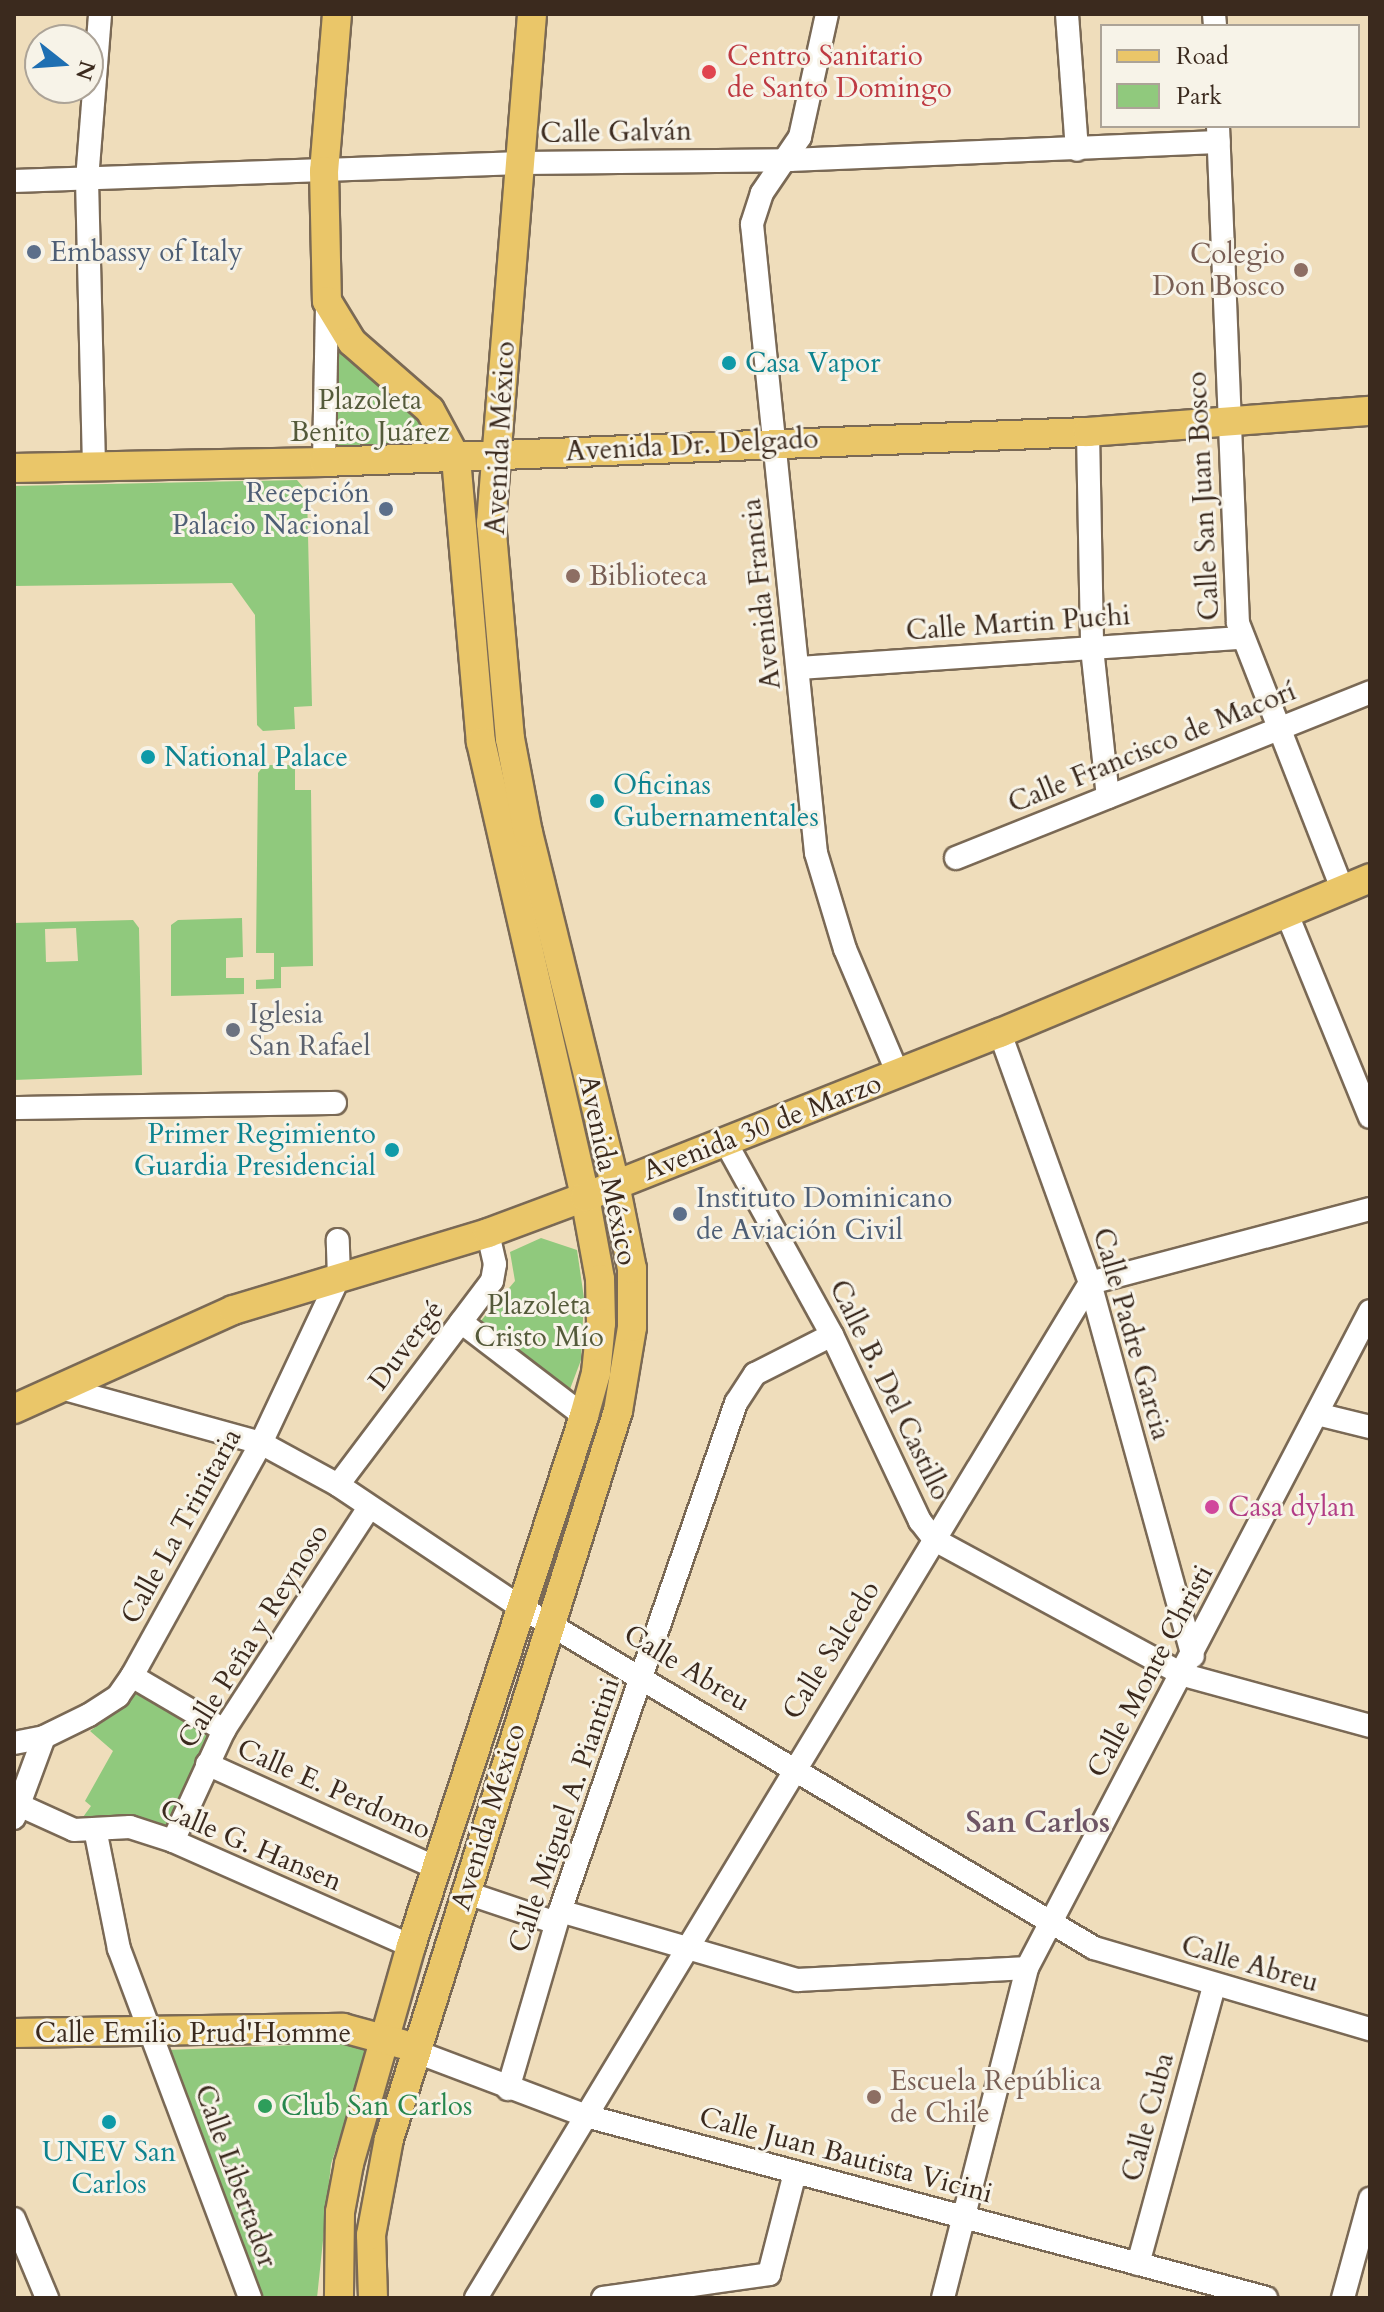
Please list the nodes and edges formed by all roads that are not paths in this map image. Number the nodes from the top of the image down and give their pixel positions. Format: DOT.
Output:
graph roads {
  1 [pos="100,14"];
  2 [pos="337,14"];
  3 [pos="532,14"];
  4 [pos="827,14"];
  5 [pos="1067,14"];
  6 [pos="1219,134"];
  7 [pos="1077,150"];
  8 [pos="789,160"];
  9 [pos="522,163"];
  10 [pos="324,171"];
  11 [pos="87,180"];
  12 [pos="14,181"];
  13 [pos="327,301"];
  14 [pos="1370,411"];
  15 [pos="1230,422"];
  16 [pos="1088,432"];
  17 [pos="775,441"];
  18 [pos="493,455"];
  19 [pos="456,458"];
  20 [pos="324,462"];
  21 [pos="94,466"];
  22 [pos="14,468"];
  23 [pos="1241,638"];
  24 [pos="1092,648"];
  25 [pos="799,668"];
  26 [pos="1370,692"];
  27 [pos="1278,731"];
  28 [pos="1108,797"];
  29 [pos="956,858"];
  30 [pos="1370,878"];
  31 [pos="1343,891"];
  32 [pos="1287,914"];
  33 [pos="1000,1033"];
  34 [pos="898,1074"];
  35 [pos="335,1103"];
  36 [pos="14,1108"];
  37 [pos="1370,1117"];
  38 [pos="726,1143"];
  39 [pos="615,1184"];
  40 [pos="585,1197"];
  41 [pos="1370,1209"];
  42 [pos="488,1233"];
  43 [pos="338,1240"];
  44 [pos="339,1277"];
  45 [pos="1090,1283"];
  46 [pos="1370,1311"];
  47 [pos="461,1322"];
  48 [pos="832,1335"];
  49 [pos="65,1389"];
  50 [pos="14,1409"];
  51 [pos="1317,1414"];
  52 [pos="584,1416"];
  53 [pos="1370,1427"];
  54 [pos="261,1443"];
  55 [pos="338,1485"];
  56 [pos="368,1509"];
  57 [pos="935,1540"];
  58 [pos="519,1606"];
  59 [pos="550,1622"];
  60 [pos="1188,1665"];
  61 [pos="642,1675"];
  62 [pos="132,1676"];
  63 [pos="1370,1726"];
  64 [pos="224,1730"];
  65 [pos="44,1737"];
  66 [pos="14,1743"];
  67 [pos="207,1764"];
  68 [pos="793,1768"];
  69 [pos="16,1812"];
  70 [pos="95,1829"];
  71 [pos="173,1841"];
  72 [pos="436,1868"];
  73 [pos="464,1892"];
  74 [pos="558,1917"];
  75 [pos="1048,1921"];
  76 [pos="411,1946"];
  77 [pos="686,1946"];
  78 [pos="1027,1968"];
  79 [pos="1214,1987"];
  80 [pos="1370,2029"];
  81 [pos="149,2030"];
  82 [pos="14,2033"];
  83 [pos="387,2036"];
  84 [pos="417,2052"];
  85 [pos="508,2089"];
  86 [pos="586,2116"];
  87 [pos="795,2173"];
  88 [pos="1370,2199"];
  89 [pos="963,2216"];
  90 [pos="14,2219"];
  91 [pos="1138,2264"];
  92 [pos="769,2274"];
  93 [pos="47,2298"];
  94 [pos="250,2298"];
  95 [pos="339,2298"];
  96 [pos="373,2298"];
  97 [pos="476,2298"];
  98 [pos="603,2298"];
  99 [pos="763,2298"];
  100 [pos="943,2298"];
  101 [pos="1266,2298"];
  102 [pos="1343,2298"];
  1 -- 11 [label="street"];
  2 -- 10 [label="main road"];
  3 -- 9 [label="main road, Avenida México"];
  4 -- 8 [label="street, Avenida Francia"];
  5 -- 7 [label="street"];
  6 -- 7 [label="street, Calle Galván"];
  6 -- 15 [label="street, Calle San Juan Bosco"];
  7 -- 8 [label="street, Calle Galván"];
  8 -- 9 [label="street, Calle Galván"];
  8 -- 17 [label="street, Avenida Francia"];
  9 -- 10 [label="street, Calle Galván"];
  9 -- 18 [label="main road, Avenida México"];
  10 -- 11 [label="street, Calle Galván"];
  10 -- 13 [label="main road"];
  11 -- 12 [label="street, Calle Galván"];
  11 -- 21 [label="street"];
  13 -- 19 [label="main road, Avenida México"];
  13 -- 20 [label="street"];
  14 -- 15 [label="main road, Avenida Dr. Delgado"];
  15 -- 16 [label="main road, Avenida Dr. Delgado"];
  15 -- 23 [label="street, Calle San Juan Bosco"];
  16 -- 17 [label="main road, Avenida Dr. Delgado"];
  16 -- 24 [label="street"];
  17 -- 18 [label="main road, Avenida Dr. Delgado"];
  17 -- 25 [label="street, Avenida Francia"];
  18 -- 19 [label="main road, Avenida Dr. Delgado"];
  18 -- 39 [label="main road, Avenida México"];
  19 -- 20 [label="main road, Avenida Dr. Delgado"];
  19 -- 40 [label="main road, Avenida México"];
  20 -- 21 [label="main road, Avenida Dr. Delgado"];
  21 -- 22 [label="main road, Avenida Dr. Delgado"];
  23 -- 24 [label="street, Calle Martin Puchi"];
  23 -- 27 [label="street, Calle San Juan Bosco"];
  24 -- 25 [label="street, Calle Martin Puchi"];
  24 -- 28 [label="street"];
  25 -- 34 [label="street, Avenida Francia"];
  26 -- 27 [label="street, Calle Francisco de Macorí"];
  27 -- 28 [label="street, Calle Francisco de Macorí"];
  27 -- 31 [label="street, Calle San Juan Bosco"];
  28 -- 29 [label="street, Calle Francisco de Macorí"];
  30 -- 31 [label="main road, Avenida 30 de Marzo"];
  31 -- 32 [label="main road, Avenida 30 de Marzo"];
  32 -- 33 [label="main road, Avenida 30 de Marzo"];
  32 -- 37 [label="street"];
  33 -- 34 [label="main road, Avenida 30 de Marzo"];
  33 -- 45 [label="street, Calle Padre Garcia"];
  34 -- 38 [label="main road, Avenida 30 de Marzo"];
  35 -- 36 [label="street"];
  38 -- 39 [label="main road, Avenida 30 de Marzo"];
  38 -- 48 [label="street, Calle B. Del Castillo"];
  39 -- 40 [label="main road, Avenida 30 de Marzo"];
  39 -- 59 [label="main road, Avenida México"];
  40 -- 42 [label="main road, Avenida 30 de Marzo"];
  40 -- 52 [label="main road, Avenida México"];
  41 -- 45 [label="street"];
  42 -- 44 [label="main road, Avenida 30 de Marzo"];
  42 -- 47 [label="street, Duvergé"];
  43 -- 44 [label="street"];
  44 -- 49 [label="main road, Avenida 30 de Marzo"];
  44 -- 54 [label="street, Calle La Trinitaria"];
  45 -- 57 [label="street, Calle Salcedo"];
  45 -- 60 [label="street, Calle Padre Garcia"];
  46 -- 51 [label="street, Calle Monte Christi"];
  47 -- 52 [label="street"];
  47 -- 55 [label="street, Duvergé"];
  48 -- 57 [label="street, Calle B. Del Castillo"];
  48 -- 61 [label="street, Calle Miguel A. Piantini"];
  49 -- 50 [label="main road, Avenida 30 de Marzo"];
  49 -- 54 [label="street, Calle Abreu"];
  51 -- 53 [label="street"];
  51 -- 60 [label="street, Calle Monte Christi"];
  52 -- 58 [label="main road, Avenida México"];
  54 -- 55 [label="street, Calle Abreu"];
  54 -- 62 [label="street, Calle La Trinitaria"];
  55 -- 56 [label="street, Calle Abreu"];
  56 -- 58 [label="street, Calle Abreu"];
  56 -- 64 [label="street, Calle Peña y Reynoso"];
  57 -- 60 [label="street, Calle B. Del Castillo"];
  57 -- 68 [label="street, Calle Salcedo"];
  58 -- 59 [label="street, Calle Abreu"];
  58 -- 72 [label="main road, Avenida México"];
  59 -- 61 [label="street, Calle Abreu"];
  59 -- 73 [label="main road, Avenida México"];
  60 -- 63 [label="street, Calle B. Del Castillo"];
  60 -- 75 [label="street, Calle Monte Christi"];
  61 -- 68 [label="street, Calle Abreu"];
  61 -- 74 [label="street, Calle Miguel A. Piantini"];
  62 -- 64 [label="street, Calle E. Perdomo"];
  62 -- 65 [label="street, Calle La Trinitaria"];
  64 -- 67 [label="street, Calle Peña y Reynoso"];
  65 -- 66 [label="street, Calle La Trinitaria"];
  65 -- 69 [label="street"];
  67 -- 71 [label="street, Calle Peña y Reynoso"];
  67 -- 72 [label="street, Calle E. Perdomo"];
  68 -- 75 [label="street, Calle Abreu"];
  68 -- 77 [label="street, Calle Salcedo"];
  69 -- 70 [label="street, Calle G. Hansen"];
  70 -- 71 [label="street, Calle G. Hansen"];
  70 -- 81 [label="street, Calle Libertador"];
  71 -- 76 [label="street, Calle G. Hansen"];
  72 -- 76 [label="main road, Avenida México"];
  73 -- 74 [label="street"];
  73 -- 84 [label="main road, Avenida México"];
  74 -- 77 [label="street"];
  74 -- 85 [label="street, Calle Miguel A. Piantini"];
  75 -- 78 [label="street, Calle Monte Christi"];
  75 -- 79 [label="street, Calle Abreu"];
  76 -- 83 [label="main road, Avenida México"];
  77 -- 78 [label="street"];
  77 -- 86 [label="street, Calle Salcedo"];
  78 -- 89 [label="street, Calle Monte Christi"];
  79 -- 80 [label="street, Calle Abreu"];
  79 -- 91 [label="street, Calle Cuba"];
  81 -- 82 [label="main road, Calle Emilio Prud'Homme"];
  81 -- 83 [label="main road, Calle Emilio Prud'Homme"];
  81 -- 94 [label="street, Calle Libertador"];
  83 -- 84 [label="main road, Calle Emilio Prud'Homme"];
  83 -- 95 [label="main road, Avenida México"];
  84 -- 85 [label="street, Calle Juan Bautista Vicini"];
  84 -- 96 [label="main road, Avenida México"];
  85 -- 86 [label="street, Calle Juan Bautista Vicini"];
  86 -- 87 [label="street, Calle Juan Bautista Vicini"];
  86 -- 97 [label="street, Calle Salcedo"];
  87 -- 89 [label="street, Calle Juan Bautista Vicini"];
  87 -- 92 [label="street"];
  88 -- 102 [label="street"];
  89 -- 91 [label="street, Calle Juan Bautista Vicini"];
  89 -- 100 [label="street, Calle Monte Christi"];
  90 -- 93 [label="street"];
  91 -- 101 [label="street, Calle Juan Bautista Vicini"];
  92 -- 98 [label="street"];
  92 -- 99 [label="street"];
}
